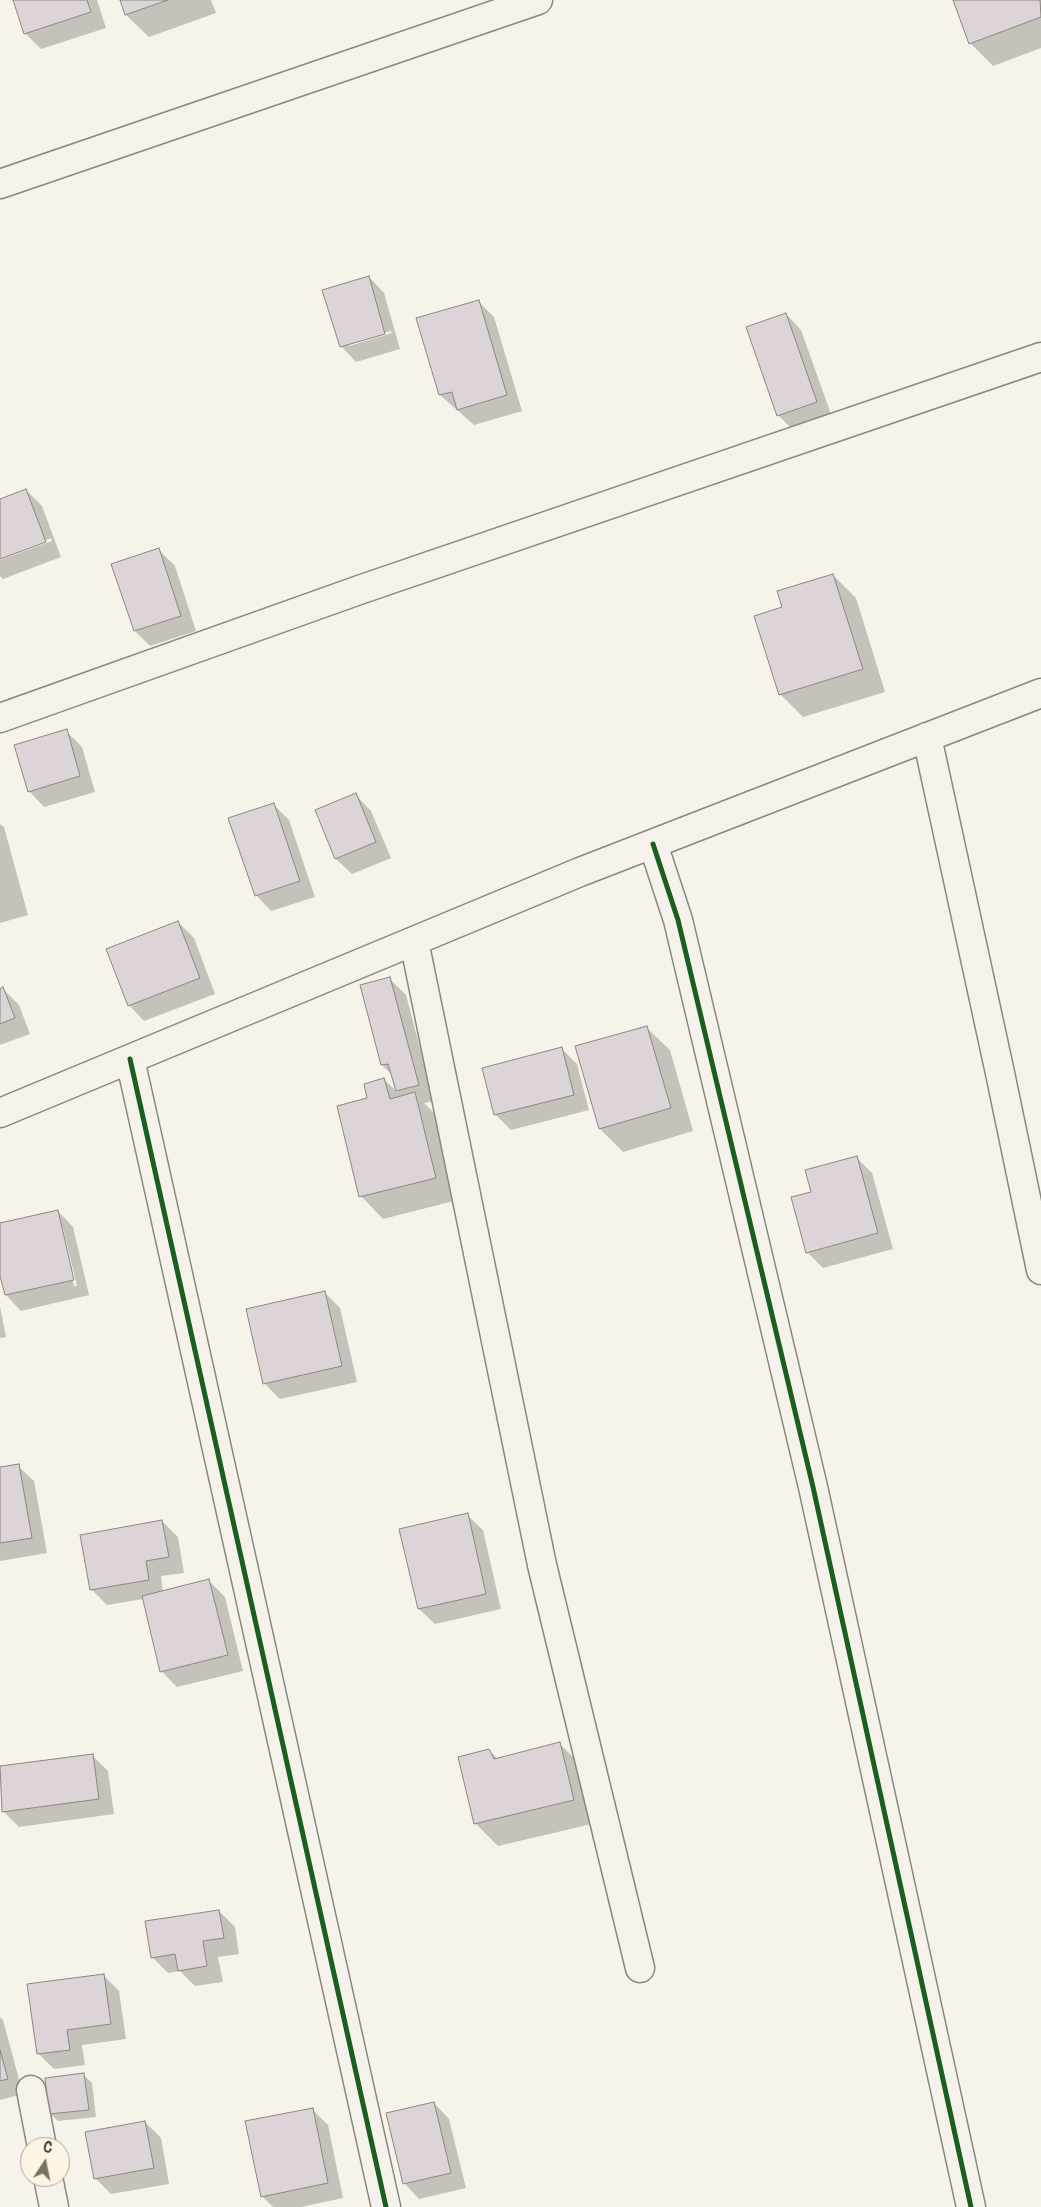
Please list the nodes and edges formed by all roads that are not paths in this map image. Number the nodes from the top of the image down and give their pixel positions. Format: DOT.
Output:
graph roads {
  1 [pos="538,0"];
  2 [pos="0,184"];
  3 [pos="1041,357"];
  4 [pos="1041,693"];
  5 [pos="0,718"];
  6 [pos="927,737"];
  7 [pos="653,844"];
  8 [pos="414,941"];
  9 [pos="130,1059"];
  10 [pos="0,1113"];
  11 [pos="1041,1270"];
  12 [pos="640,1968"];
  13 [pos="31,2090"];
  14 [pos="40,2137"];
  15 [pos="50,2187"];
  16 [pos="54,2207"];
  17 [pos="386,2207"];
  18 [pos="971,2207"];
  1 -- 2 [label="street"];
  3 -- 5 [label="street"];
  4 -- 6 [label="street"];
  6 -- 7 [label="street"];
  6 -- 11 [label="street"];
  7 -- 8 [label="street"];
  7 -- 18 [label="street"];
  8 -- 9 [label="street"];
  8 -- 12 [label="street"];
  9 -- 10 [label="street"];
  9 -- 17 [label="street"];
  13 -- 14 [label="street"];
  15 -- 16 [label="street"];
}
